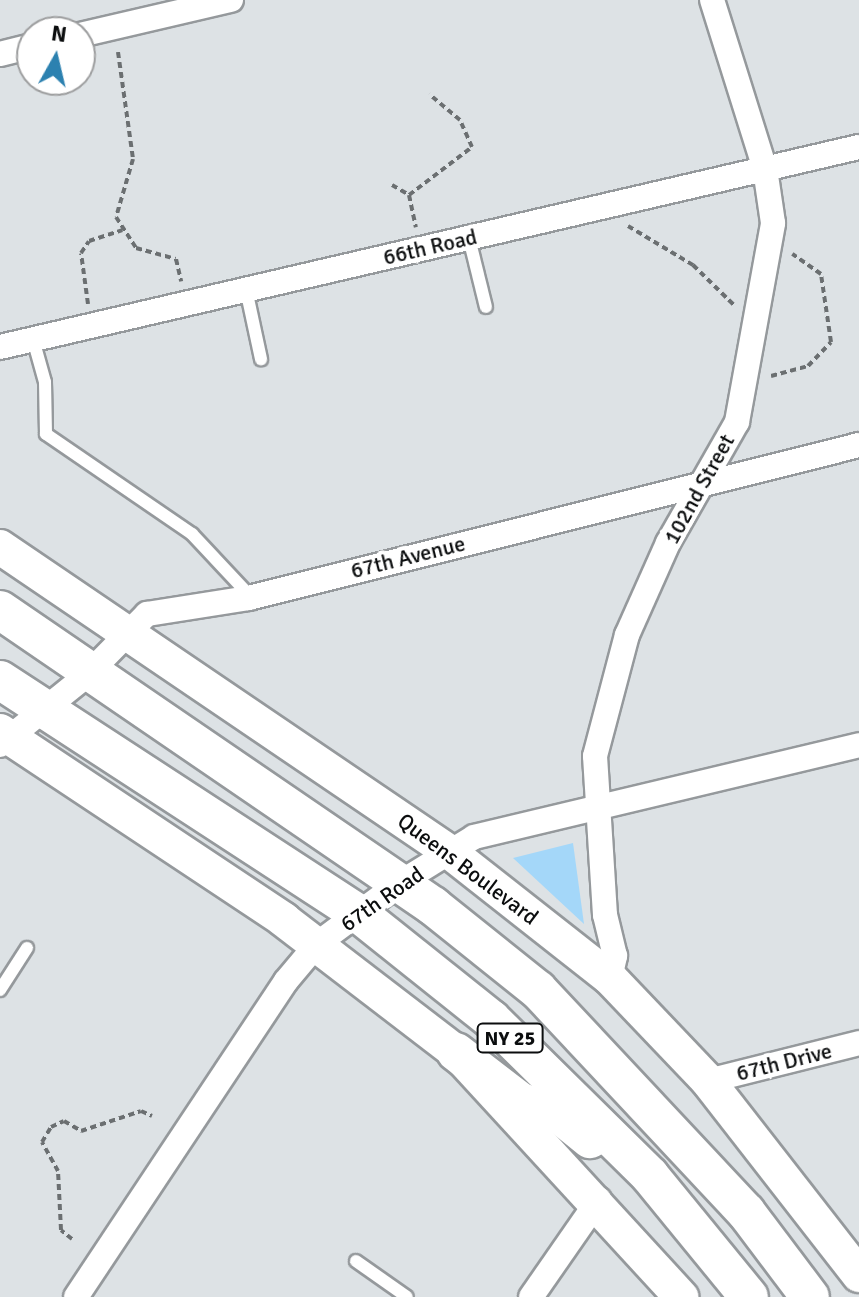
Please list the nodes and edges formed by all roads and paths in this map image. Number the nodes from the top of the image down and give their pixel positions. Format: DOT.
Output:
graph roads {
  1 [pos="231,0"];
  2 [pos="712,0"];
  3 [pos="96,31"];
  4 [pos="116,45"];
  5 [pos="429,94"];
  6 [pos="859,147"];
  7 [pos="765,169"];
  8 [pos="392,185"];
  9 [pos="409,195"];
  10 [pos="622,223"];
  11 [pos="416,227"];
  12 [pos="122,230"];
  13 [pos="469,238"];
  14 [pos="792,254"];
  15 [pos="182,285"];
  16 [pos="246,289"];
  17 [pos="89,306"];
  18 [pos="486,307"];
  19 [pos="739,311"];
  20 [pos="33,339"];
  21 [pos="0,347"];
  22 [pos="261,359"];
  23 [pos="771,376"];
  24 [pos="859,445"];
  25 [pos="702,483"];
  26 [pos="0,547"];
  27 [pos="251,597"];
  28 [pos="0,610"];
  29 [pos="132,633"];
  30 [pos="87,675"];
  31 [pos="0,680"];
  32 [pos="43,708"];
  33 [pos="2,737"];
  34 [pos="859,745"];
  35 [pos="595,808"];
  36 [pos="451,853"];
  37 [pos="398,884"];
  38 [pos="358,913"];
  39 [pos="317,944"];
  40 [pos="27,948"];
  41 [pos="610,978"];
  42 [pos="0,990"];
  43 [pos="859,1043"];
  44 [pos="456,1052"];
  45 [pos="708,1081"];
  46 [pos="152,1116"];
  47 [pos="650,1176"];
  48 [pos="599,1199"];
  49 [pos="72,1239"];
  50 [pos="356,1261"];
  51 [pos="859,1275"];
  52 [pos="76,1297"];
  53 [pos="407,1297"];
  54 [pos="531,1297"];
  55 [pos="681,1297"];
  56 [pos="749,1297"];
  57 [pos="810,1297"];
  1 -- 3 [label="street"];
  2 -- 7 [label="street, 102nd Street"];
  4 -- 12 [label="path"];
  5 -- 9 [label="path"];
  6 -- 7 [label="street, 66th Road"];
  7 -- 13 [label="street, 66th Road"];
  7 -- 25 [label="street, 102nd Street"];
  8 -- 9 [label="path"];
  9 -- 11 [label="path"];
  10 -- 19 [label="path"];
  12 -- 15 [label="path"];
  12 -- 17 [label="path"];
  13 -- 16 [label="street, 66th Road"];
  13 -- 18 [label="lane"];
  14 -- 23 [label="path"];
  16 -- 20 [label="street, 66th Road"];
  16 -- 22 [label="lane"];
  20 -- 21 [label="street, 66th Road"];
  20 -- 27 [label="lane"];
  24 -- 25 [label="street, 67th Avenue"];
  25 -- 27 [label="street, 67th Avenue"];
  25 -- 35 [label="street, 102nd Street"];
  26 -- 29 [label="street, Queens Boulevard"];
  27 -- 29 [label="street, 67th Avenue"];
  28 -- 30 [label="main road, NY 25"];
  29 -- 30 [label="street, 67th Avenue"];
  29 -- 36 [label="street, Queens Boulevard"];
  30 -- 32 [label="street, 67th Avenue"];
  30 -- 37 [label="main road, NY 25"];
  31 -- 32 [label="main road, NY 25"];
  32 -- 33 [label="street, 67th Avenue"];
  32 -- 38 [label="main road, NY 25"];
  33 -- 39 [label="street"];
  34 -- 35 [label="street, 67th Road"];
  35 -- 36 [label="street, 67th Road"];
  35 -- 41 [label="street, 102nd Street"];
  36 -- 37 [label="street, 67th Road"];
  36 -- 41 [label="street, Queens Boulevard"];
  37 -- 38 [label="street, 67th Road"];
  37 -- 57 [label="main road, NY 25"];
  38 -- 39 [label="street, 67th Road"];
  38 -- 47 [label="main road, NY 25"];
  39 -- 44 [label="street"];
  39 -- 52 [label="street, 67th Road"];
  40 -- 42 [label="lane"];
  41 -- 45 [label="street, Queens Boulevard"];
  43 -- 45 [label="street, 67th Drive"];
  44 -- 47 [label="main road"];
  44 -- 48 [label="street"];
  45 -- 51 [label="street, Queens Boulevard"];
  46 -- 49 [label="path"];
  47 -- 56 [label="main road, NY 25"];
  48 -- 54 [label="street"];
  48 -- 55 [label="street"];
  50 -- 53 [label="lane"];
}
